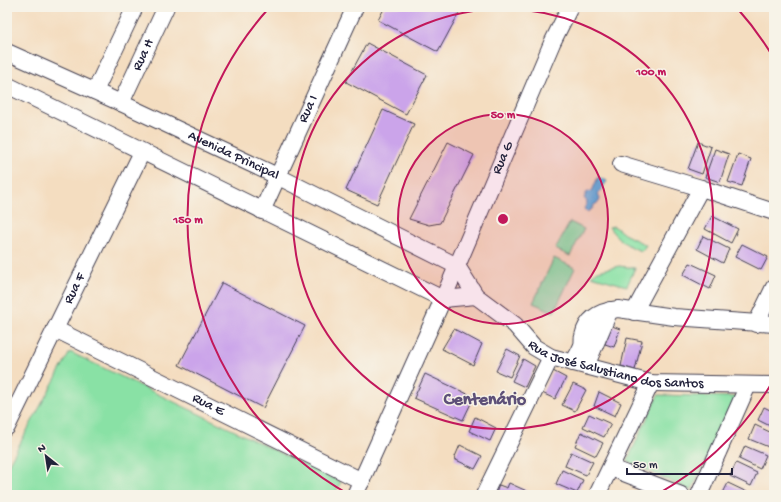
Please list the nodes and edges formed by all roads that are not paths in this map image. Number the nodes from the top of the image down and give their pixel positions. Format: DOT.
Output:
graph roads {
  1 [pos="135,7"];
  2 [pos="166,7"];
  3 [pos="355,7"];
  4 [pos="570,7"];
  5 [pos="7,52"];
  6 [pos="7,85"];
  7 [pos="96,91"];
  8 [pos="121,103"];
  9 [pos="142,152"];
  10 [pos="621,164"];
  11 [pos="277,176"];
  12 [pos="701,188"];
  13 [pos="262,211"];
  14 [pos="774,212"];
  15 [pos="457,266"];
  16 [pos="774,286"];
  17 [pos="476,296"];
  18 [pos="443,299"];
  19 [pos="634,312"];
  20 [pos="756,324"];
  21 [pos="774,324"];
  22 [pos="55,329"];
  23 [pos="551,357"];
  24 [pos="580,365"];
  25 [pos="651,383"];
  26 [pos="748,384"];
  27 [pos="774,385"];
  28 [pos="7,426"];
  29 [pos="611,468"];
  30 [pos="358,488"];
  31 [pos="484,495"];
  32 [pos="597,495"];
  33 [pos="681,495"];
  34 [pos="699,495"];
  1 -- 7 [label="street"];
  2 -- 8 [label="street, Rua H"];
  3 -- 11 [label="street, Rua I"];
  4 -- 15 [label="street, Rua G"];
  5 -- 7 [label="street, Avenida Principal"];
  6 -- 9 [label="street"];
  7 -- 8 [label="street, Avenida Principal"];
  8 -- 11 [label="street, Avenida Principal"];
  9 -- 13 [label="street"];
  9 -- 22 [label="street, Rua F"];
  10 -- 12 [label="street"];
  11 -- 13 [label="street, Rua I"];
  11 -- 15 [label="street, Avenida Principal"];
  12 -- 14 [label="street"];
  12 -- 19 [label="street"];
  13 -- 18 [label="street"];
  15 -- 17 [label="street, Rua José Salustiano dos Santos"];
  15 -- 18 [label="street, Rua G"];
  16 -- 20 [label="street"];
  17 -- 18 [label="street"];
  17 -- 23 [label="street, Rua José Salustiano dos Santos"];
  18 -- 30 [label="street, Rua G"];
  19 -- 20 [label="street"];
  19 -- 24 [label="street"];
  20 -- 21 [label="street"];
  22 -- 28 [label="street, Rua F"];
  22 -- 30 [label="street, Rua E"];
  23 -- 24 [label="street, Rua José Salustiano dos Santos"];
  23 -- 31 [label="street"];
  24 -- 25 [label="street, Rua José Salustiano dos Santos"];
  25 -- 26 [label="street, Rua José Salustiano dos Santos"];
  25 -- 29 [label="street"];
  26 -- 27 [label="street, Rua José Salustiano dos Santos"];
  26 -- 34 [label="street"];
  29 -- 32 [label="street"];
  29 -- 33 [label="street"];
}
